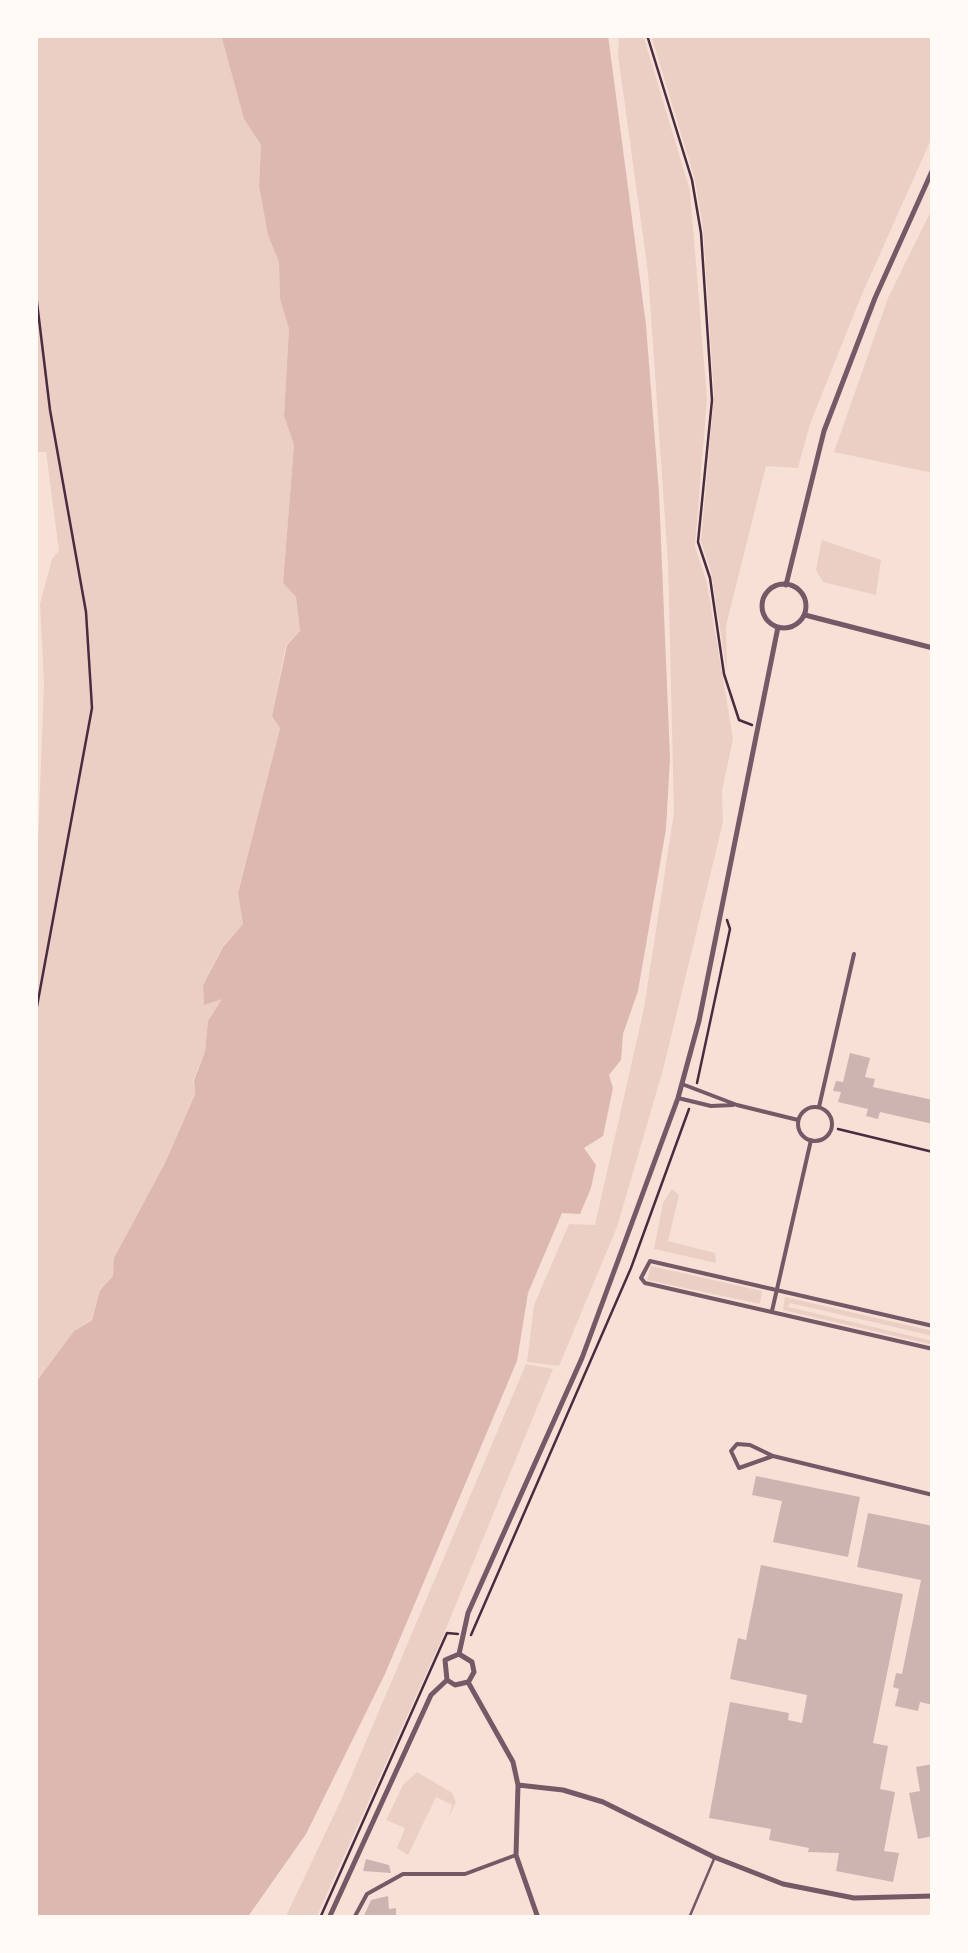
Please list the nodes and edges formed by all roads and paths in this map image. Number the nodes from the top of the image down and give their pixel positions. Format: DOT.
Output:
graph roads {
  1 [pos="647,35"];
  2 [pos="933,170"];
  3 [pos="35,286"];
  4 [pos="786,584"];
  5 [pos="805,616"];
  6 [pos="778,627"];
  7 [pos="933,648"];
  8 [pos="756,726"];
  9 [pos="854,954"];
  10 [pos="35,1017"];
  11 [pos="682,1084"];
  12 [pos="678,1098"];
  13 [pos="738,1105"];
  14 [pos="818,1107"];
  15 [pos="798,1120"];
  16 [pos="838,1129"];
  17 [pos="811,1140"];
  18 [pos="933,1152"];
  19 [pos="776,1290"];
  20 [pos="771,1312"];
  21 [pos="933,1326"];
  22 [pos="933,1350"];
  23 [pos="773,1456"];
  24 [pos="933,1495"];
  25 [pos="447,1632"];
  26 [pos="459,1654"];
  27 [pos="446,1680"];
  28 [pos="468,1682"];
  29 [pos="518,1786"];
  30 [pos="516,1855"];
  31 [pos="714,1857"];
  32 [pos="933,1896"];
  33 [pos="320,1918"];
  34 [pos="329,1918"];
  35 [pos="354,1918"];
  36 [pos="538,1918"];
  37 [pos="689,1918"];
  1 -- 8 [label="path"];
  2 -- 4 [label="street"];
  3 -- 10 [label="path"];
  4 -- 5 [label="street"];
  4 -- 6 [label="street"];
  5 -- 6 [label="street"];
  5 -- 7 [label="street"];
  6 -- 8 [label="street"];
  8 -- 11 [label="street"];
  9 -- 14 [label="street"];
  11 -- 12 [label="street"];
  11 -- 13 [label="street"];
  12 -- 13 [label="street"];
  12 -- 26 [label="street"];
  13 -- 15 [label="street"];
  14 -- 15 [label="street"];
  14 -- 17 [label="street"];
  15 -- 17 [label="street"];
  16 -- 18 [label="path"];
  17 -- 19 [label="street"];
  19 -- 20 [label="street"];
  19 -- 20 [label="street"];
  19 -- 21 [label="street"];
  20 -- 22 [label="street"];
  23 -- 23 [label="street"];
  23 -- 24 [label="street"];
  25 -- 33 [label="path"];
  26 -- 27 [label="street"];
  26 -- 28 [label="street"];
  27 -- 28 [label="street"];
  27 -- 34 [label="street"];
  28 -- 29 [label="street"];
  29 -- 30 [label="street"];
  29 -- 31 [label="street"];
  30 -- 35 [label="street"];
  30 -- 36 [label="street"];
  31 -- 32 [label="street"];
  31 -- 37 [label="lane"];
}
